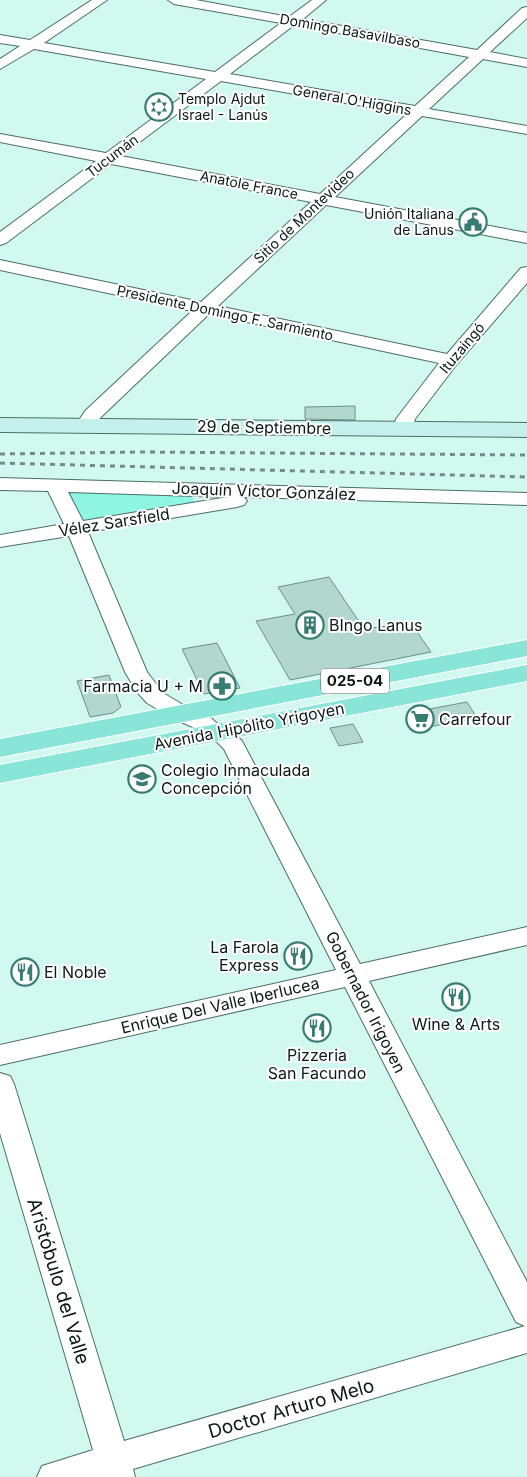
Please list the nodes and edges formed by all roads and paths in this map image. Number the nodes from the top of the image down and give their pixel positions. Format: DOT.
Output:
graph roads {
  1 [pos="101,0"];
  2 [pos="174,0"];
  3 [pos="320,0"];
  4 [pos="527,11"];
  5 [pos="293,21"];
  6 [pos="0,39"];
  7 [pos="32,45"];
  8 [pos="478,54"];
  9 [pos="527,63"];
  10 [pos="0,65"];
  11 [pos="218,76"];
  12 [pos="418,111"];
  13 [pos="527,130"];
  14 [pos="0,138"];
  15 [pos="107,159"];
  16 [pos="323,199"];
  17 [pos="527,238"];
  18 [pos="0,240"];
  19 [pos="0,265"];
  20 [pos="527,272"];
  21 [pos="204,308"];
  22 [pos="450,360"];
  23 [pos="0,425"];
  24 [pos="86,425"];
  25 [pos="404,428"];
  26 [pos="527,430"];
  27 [pos="0,484"];
  28 [pos="54,485"];
  29 [pos="288,493"];
  30 [pos="527,499"];
  31 [pos="76,528"];
  32 [pos="0,541"];
  33 [pos="527,648"];
  34 [pos="527,673"];
  35 [pos="182,714"];
  36 [pos="214,733"];
  37 [pos="0,748"];
  38 [pos="0,774"];
  39 [pos="527,936"];
  40 [pos="352,975"];
  41 [pos="0,1055"];
  42 [pos="0,1084"];
  43 [pos="527,1313"];
  44 [pos="527,1339"];
  45 [pos="116,1469"];
  46 [pos="54,1477"];
  1 -- 7 [label="street"];
  2 -- 5 [label="street, Domingo Basavilbaso"];
  3 -- 5 [label="street, Tucumán"];
  4 -- 8 [label="street, Sitio de Montevideo"];
  5 -- 8 [label="street, Domingo Basavilbaso"];
  5 -- 11 [label="street, Tucumán"];
  6 -- 7 [label="street, General O'Higgins"];
  7 -- 10 [label="street"];
  7 -- 11 [label="street, General O'Higgins"];
  8 -- 9 [label="street, Domingo Basavilbaso"];
  8 -- 12 [label="street, Sitio de Montevideo"];
  11 -- 12 [label="street, General O'Higgins"];
  11 -- 15 [label="street, Tucumán"];
  12 -- 13 [label="street, General O'Higgins"];
  12 -- 16 [label="street, Sitio de Montevideo"];
  14 -- 15 [label="street, Anatole France"];
  15 -- 16 [label="street, Anatole France"];
  15 -- 18 [label="street, Tucumán"];
  16 -- 17 [label="street, Anatole France"];
  16 -- 21 [label="street, Sitio de Montevideo"];
  19 -- 21 [label="street, Presidente Domingo F. Sarmiento"];
  20 -- 22 [label="street, Ituzaingó"];
  21 -- 22 [label="street, Presidente Domingo F. Sarmiento"];
  21 -- 24 [label="street, Sitio de Montevideo"];
  22 -- 25 [label="street, Ituzaingó"];
  23 -- 24 [label="street, 29 de Septiembre"];
  24 -- 25 [label="street, 29 de Septiembre"];
  25 -- 26 [label="street, 29 de Septiembre"];
  27 -- 28 [label="street, Joaquín Víctor González"];
  28 -- 29 [label="street, Joaquín Víctor González"];
  28 -- 31 [label="street"];
  29 -- 30 [label="street, Joaquín Víctor González"];
  29 -- 31 [label="street, Vélez Sarsfield"];
  31 -- 32 [label="street, Vélez Sarsfield"];
  31 -- 35 [label="street"];
  33 -- 35 [label="main road, Avenida Hipólito Yrigoyen / 025-04"];
  34 -- 36 [label="main road, Avenida Hipólito Yrigoyen / 025-04"];
  35 -- 36 [label="street, Gobernador Irigoyen"];
  35 -- 37 [label="main road, Avenida Hipólito Yrigoyen / 025-04"];
  36 -- 38 [label="main road, Avenida Hipólito Yrigoyen / 025-04"];
  36 -- 40 [label="street, Gobernador Irigoyen"];
  39 -- 40 [label="street, Enrique Del Valle Iberlucea"];
  40 -- 41 [label="street, Enrique Del Valle Iberlucea"];
  40 -- 43 [label="street, Gobernador Irigoyen"];
  42 -- 45 [label="street, Aristóbulo del Valle"];
  44 -- 45 [label="street, Doctor Arturo Melo"];
  45 -- 46 [label="street, Doctor Arturo Melo"];
}
